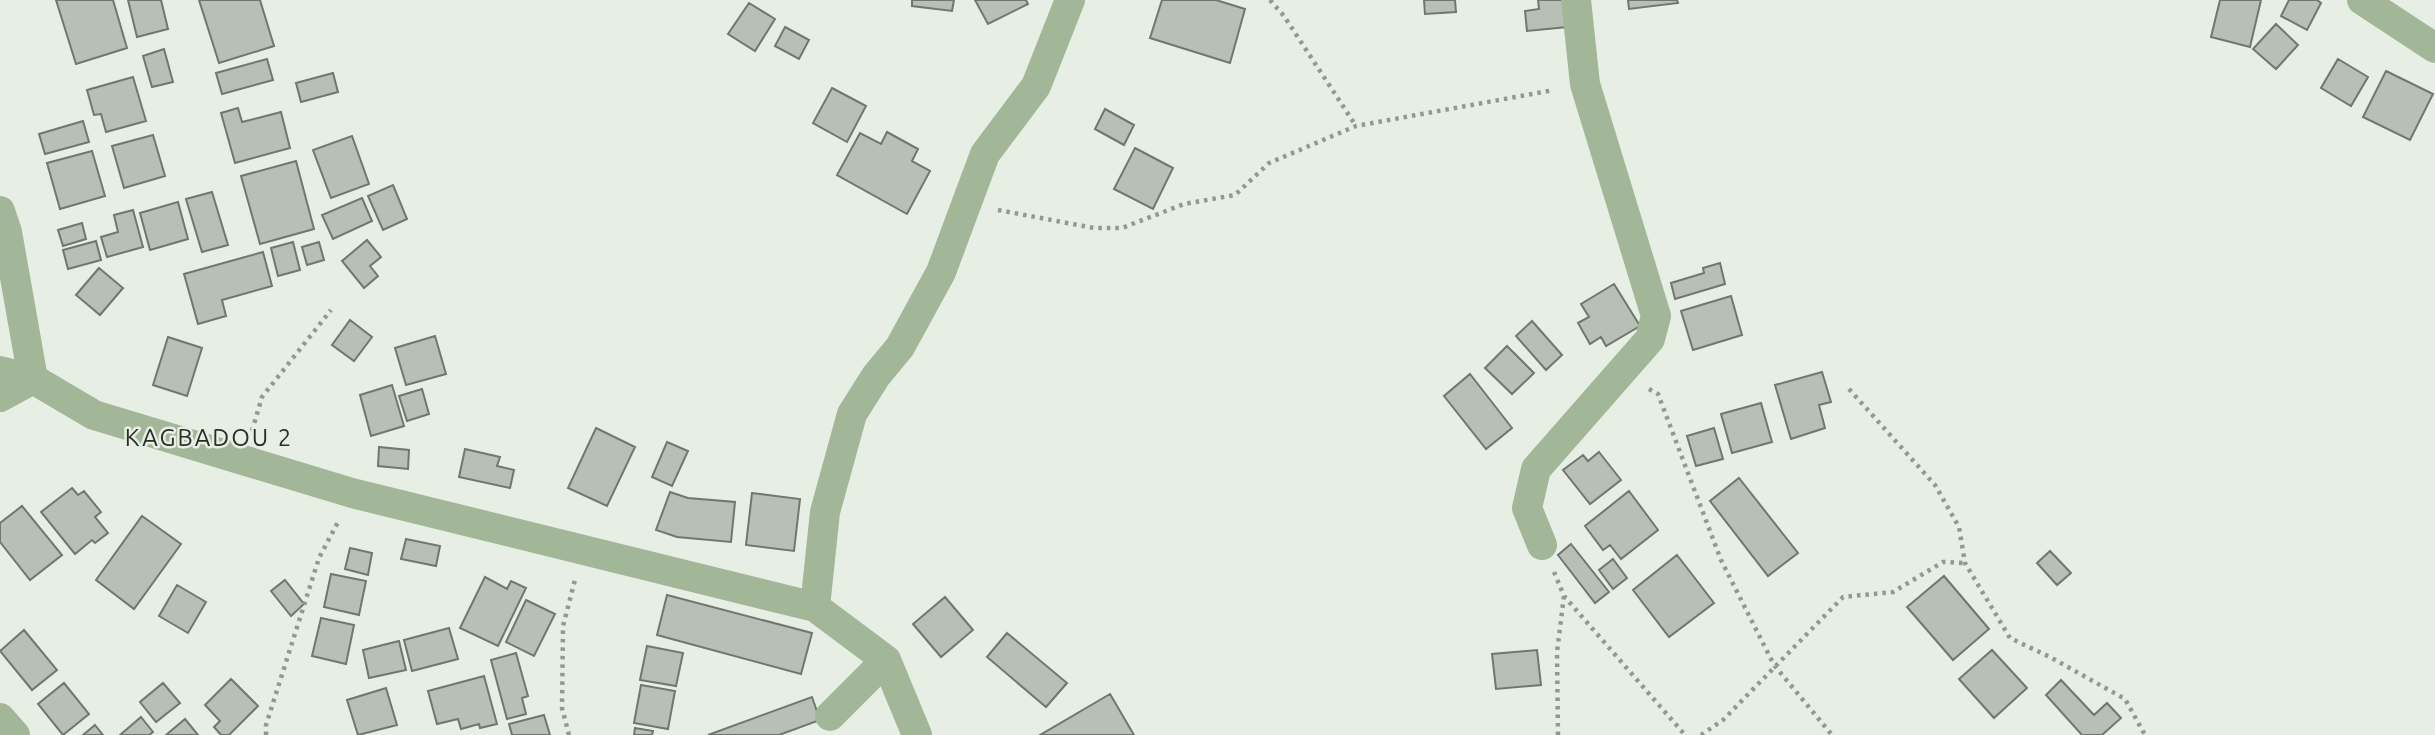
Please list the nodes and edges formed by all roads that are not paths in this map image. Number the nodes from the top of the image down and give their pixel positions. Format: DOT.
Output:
graph roads {
  1 [pos="1070,0"];
  2 [pos="1576,0"];
  3 [pos="2362,0"];
  4 [pos="2435,48"];
  5 [pos="0,211"];
  6 [pos="0,371"];
  7 [pos="33,379"];
  8 [pos="0,397"];
  9 [pos="1542,545"];
  10 [pos="815,607"];
  11 [pos="886,660"];
  12 [pos="830,716"];
  13 [pos="0,718"];
  14 [pos="15,735"];
  15 [pos="917,735"];
  1 -- 10 [label="street"];
  2 -- 9 [label="street"];
  3 -- 4 [label="street"];
  5 -- 7 [label="street"];
  6 -- 7 [label="street"];
  7 -- 8 [label="street"];
  7 -- 10 [label="street"];
  10 -- 11 [label="street"];
  11 -- 12 [label="street"];
  11 -- 15 [label="street"];
  13 -- 14 [label="street"];
}
